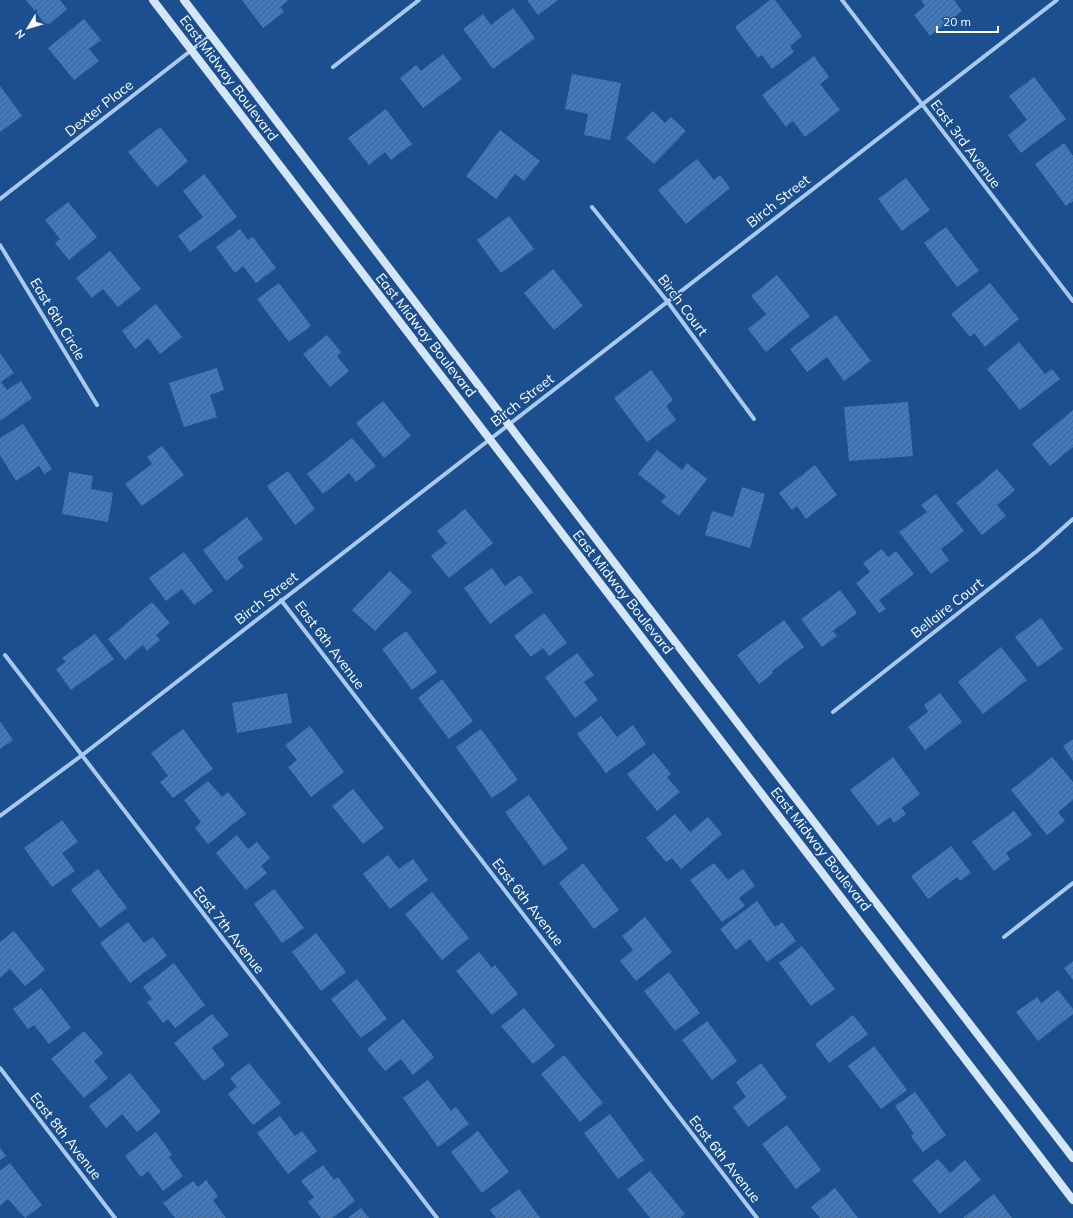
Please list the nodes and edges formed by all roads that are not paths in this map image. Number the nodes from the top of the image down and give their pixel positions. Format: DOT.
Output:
graph roads {
  1 [pos="153,0"];
  2 [pos="184,0"];
  3 [pos="419,0"];
  4 [pos="842,0"];
  5 [pos="1058,0"];
  6 [pos="212,35"];
  7 [pos="192,51"];
  8 [pos="333,67"];
  9 [pos="922,104"];
  10 [pos="0,199"];
  11 [pos="592,207"];
  12 [pos="0,245"];
  13 [pos="666,301"];
  14 [pos="1073,301"];
  15 [pos="97,404"];
  16 [pos="754,419"];
  17 [pos="508,425"];
  18 [pos="490,440"];
  19 [pos="1073,519"];
  20 [pos="281,600"];
  21 [pos="5,655"];
  22 [pos="833,712"];
  23 [pos="80,756"];
  24 [pos="0,816"];
  25 [pos="1073,883"];
  26 [pos="1004,937"];
  27 [pos="0,1068"];
  28 [pos="1073,1158"];
  29 [pos="1073,1200"];
  30 [pos="115,1218"];
  31 [pos="437,1218"];
  32 [pos="757,1218"];
  1 -- 7 [label="main road, East Midway Boulevard"];
  2 -- 6 [label="main road, East Midway Boulevard"];
  3 -- 8 [label="street"];
  4 -- 9 [label="street, East 3rd Avenue"];
  5 -- 9 [label="street, Birch Street"];
  6 -- 7 [label="street, Dexter Place"];
  6 -- 17 [label="main road, East Midway Boulevard"];
  7 -- 10 [label="street, Dexter Place"];
  7 -- 18 [label="main road, East Midway Boulevard"];
  9 -- 13 [label="street, Birch Street"];
  9 -- 14 [label="street, East 3rd Avenue"];
  11 -- 13 [label="street, Birch Court"];
  12 -- 15 [label="street, East 6th Circle"];
  13 -- 16 [label="street, Birch Court"];
  13 -- 17 [label="street, Birch Street"];
  17 -- 18 [label="street, Birch Street"];
  17 -- 28 [label="main road, East Midway Boulevard"];
  18 -- 20 [label="street, Birch Street"];
  18 -- 29 [label="main road, East Midway Boulevard"];
  19 -- 22 [label="street, Bellaire Court"];
  20 -- 23 [label="street, Birch Street"];
  20 -- 32 [label="street, East 6th Avenue"];
  21 -- 23 [label="street, East 7th Avenue"];
  23 -- 24 [label="street, Birch Street"];
  23 -- 31 [label="street, East 7th Avenue"];
  25 -- 26 [label="street"];
  27 -- 30 [label="street, East 8th Avenue"];
}
